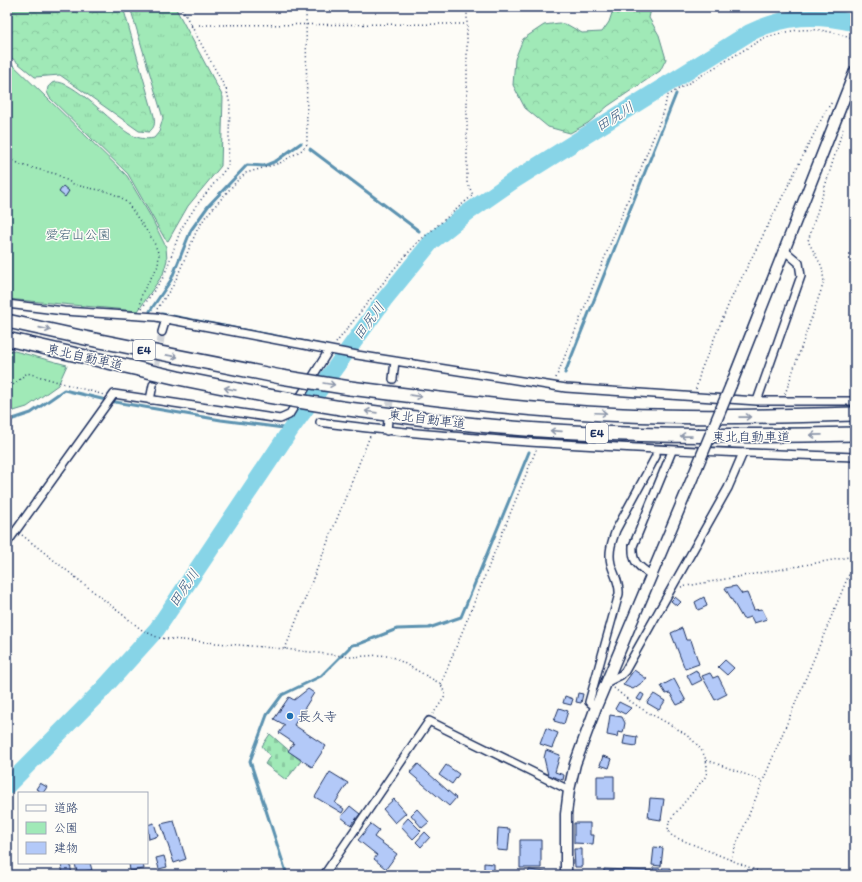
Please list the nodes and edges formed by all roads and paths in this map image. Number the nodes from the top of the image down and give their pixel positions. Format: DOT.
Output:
graph roads {
  1 [pos="181,7"];
  2 [pos="306,7"];
  3 [pos="467,7"];
  4 [pos="306,24"];
  5 [pos="467,24"];
  6 [pos="191,25"];
  7 [pos="855,40"];
  8 [pos="855,71"];
  9 [pos="834,99"];
  10 [pos="844,128"];
  11 [pos="7,156"];
  12 [pos="784,250"];
  13 [pos="7,304"];
  14 [pos="139,315"];
  15 [pos="156,317"];
  16 [pos="166,319"];
  17 [pos="7,321"];
  18 [pos="162,332"];
  19 [pos="7,339"];
  20 [pos="331,351"];
  21 [pos="395,361"];
  22 [pos="394,379"];
  23 [pos="153,385"];
  24 [pos="553,386"];
  25 [pos="7,390"];
  26 [pos="112,397"];
  27 [pos="694,397"];
  28 [pos="150,400"];
  29 [pos="757,401"];
  30 [pos="855,401"];
  31 [pos="783,402"];
  32 [pos="855,414"];
  33 [pos="388,420"];
  34 [pos="320,422"];
  35 [pos="373,430"];
  36 [pos="387,431"];
  37 [pos="855,434"];
  38 [pos="539,442"];
  39 [pos="656,450"];
  40 [pos="672,451"];
  41 [pos="743,453"];
  42 [pos="855,456"];
  43 [pos="16,530"];
  44 [pos="7,543"];
  45 [pos="855,556"];
  46 [pos="855,560"];
  47 [pos="652,576"];
  48 [pos="670,589"];
  49 [pos="285,649"];
  50 [pos="607,682"];
  51 [pos="440,684"];
  52 [pos="596,707"];
  53 [pos="429,721"];
  54 [pos="707,760"];
  55 [pos="763,781"];
  56 [pos="569,790"];
  57 [pos="730,860"];
  58 [pos="324,875"];
  59 [pos="566,875"];
  60 [pos="768,875"];
  1 -- 6 [label="path"];
  2 -- 4 [label="path"];
  3 -- 5 [label="path"];
  4 -- 5 [label="path"];
  4 -- 6 [label="path"];
  4 -- 15 [label="path"];
  5 -- 20 [label="path"];
  6 -- 14 [label="path"];
  7 -- 24 [label="path"];
  8 -- 12 [label="street"];
  9 -- 27 [label="path"];
  10 -- 31 [label="path"];
  11 -- 14 [label="path"];
  12 -- 29 [label="street"];
  12 -- 47 [label="street, bridge"];
  13 -- 14 [label="street"];
  14 -- 15 [label="street"];
  15 -- 16 [label="street"];
  16 -- 18 [label="street"];
  16 -- 20 [label="street"];
  17 -- 32 [label="highway, 東北自動車道 / E4, one-way, bridge"];
  37 -- 19 [label="highway, 東北自動車道 / E4, one-way, bridge"];
  20 -- 21 [label="street"];
  20 -- 28 [label="street"];
  21 -- 22 [label="street"];
  21 -- 24 [label="street"];
  23 -- 28 [label="street"];
  24 -- 27 [label="street"];
  25 -- 26 [label="path"];
  26 -- 28 [label="street"];
  26 -- 43 [label="street"];
  27 -- 29 [label="street"];
  29 -- 31 [label="street"];
  30 -- 31 [label="street"];
  33 -- 36 [label="street"];
  34 -- 35 [label="street"];
  35 -- 36 [label="street"];
  35 -- 49 [label="path"];
  36 -- 38 [label="street"];
  38 -- 39 [label="street"];
  38 -- 51 [label="path"];
  39 -- 40 [label="street"];
  39 -- 52 [label="street"];
  40 -- 41 [label="street"];
  40 -- 47 [label="street"];
  41 -- 42 [label="street"];
  41 -- 48 [label="street"];
  43 -- 44 [label="street"];
  43 -- 49 [label="path"];
  45 -- 48 [label="path"];
  46 -- 55 [label="path"];
  47 -- 50 [label="street"];
  48 -- 50 [label="street"];
  49 -- 51 [label="path"];
  50 -- 52 [label="street"];
  50 -- 54 [label="path"];
  51 -- 53 [label="path"];
  52 -- 56 [label="street"];
  53 -- 56 [label="street"];
  53 -- 58 [label="street"];
  54 -- 55 [label="path"];
  54 -- 57 [label="path"];
  55 -- 57 [label="path"];
  56 -- 59 [label="street"];
  57 -- 60 [label="path"];
}
